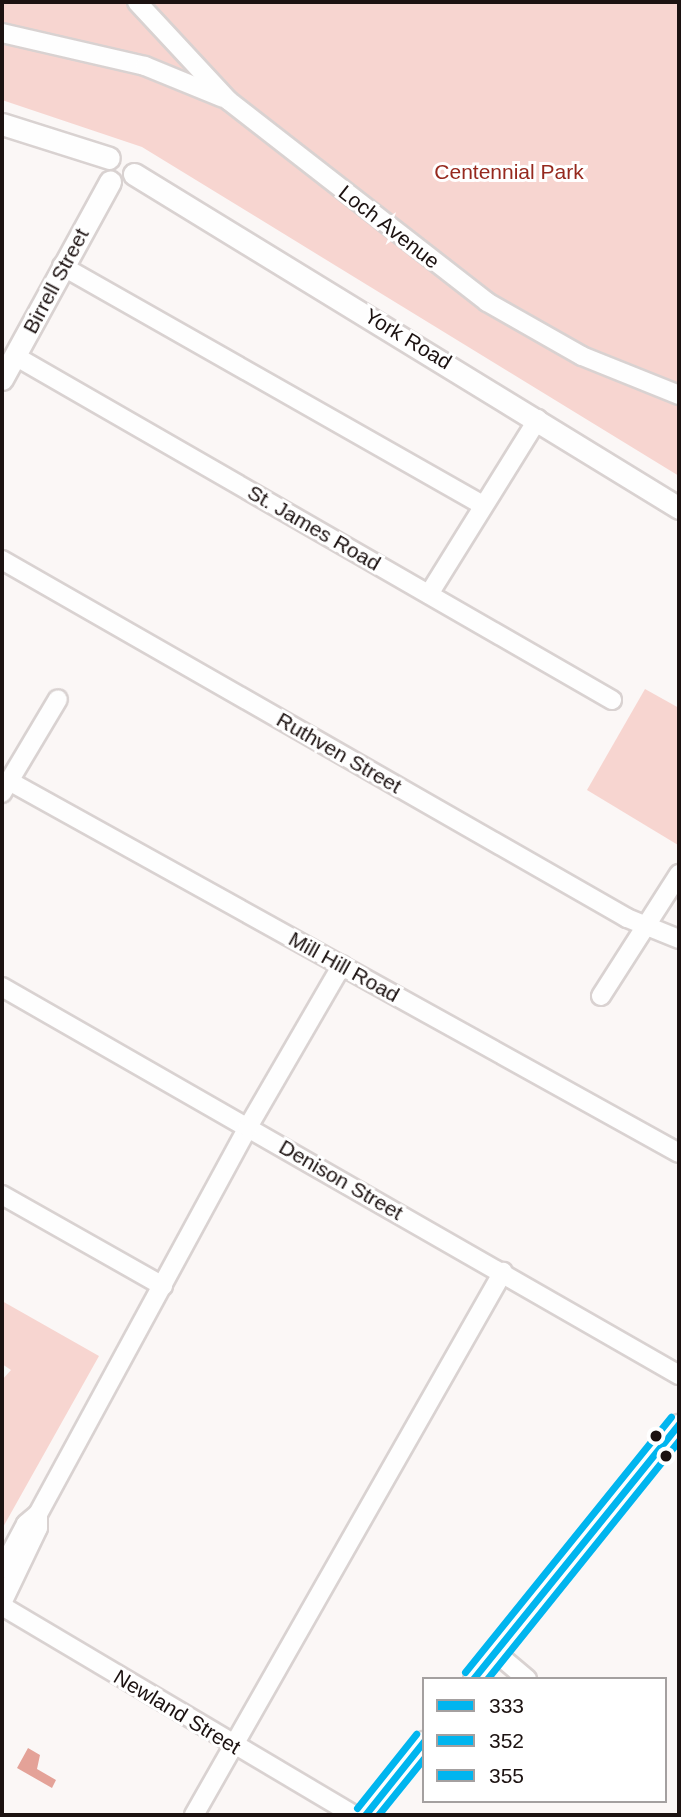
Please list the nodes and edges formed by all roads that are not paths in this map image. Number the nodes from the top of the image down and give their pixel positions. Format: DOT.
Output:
graph roads {
  1 [pos="137,2"];
  2 [pos="2,33"];
  3 [pos="229,101"];
  4 [pos="2,124"];
  5 [pos="109,158"];
  6 [pos="134,174"];
  7 [pos="110,182"];
  8 [pos="62,267"];
  9 [pos="15,356"];
  10 [pos="2,379"];
  11 [pos="679,395"];
  12 [pos="538,419"];
  13 [pos="483,505"];
  14 [pos="679,508"];
  15 [pos="2,560"];
  16 [pos="429,594"];
  17 [pos="58,699"];
  18 [pos="612,700"];
  19 [pos="5,787"];
  20 [pos="679,874"];
  21 [pos="646,925"];
  22 [pos="679,939"];
  23 [pos="342,965"];
  24 [pos="2,987"];
  25 [pos="601,996"];
  26 [pos="248,1127"];
  27 [pos="679,1153"];
  28 [pos="2,1195"];
  29 [pos="503,1272"];
  30 [pos="163,1286"];
  31 [pos="679,1375"];
  32 [pos="679,1423"];
  33 [pos="38,1514"];
  34 [pos="2,1569"];
  35 [pos="2,1604"];
  36 [pos="495,1652"];
  37 [pos="475,1677"];
  38 [pos="525,1677"];
  39 [pos="422,1744"];
  40 [pos="234,1746"];
  41 [pos="194,1815"];
  42 [pos="354,1815"];
  43 [pos="365,1815"];
  1 -- 3 [label="street, Loch Avenue"];
  2 -- 3 [label="street"];
  3 -- 11 [label="street, Loch Avenue"];
  4 -- 5 [label="main road"];
  5 -- 6 [label="main road"];
  5 -- 7 [label="main road"];
  6 -- 7 [label="main road"];
  6 -- 12 [label="main road, York Road"];
  7 -- 8 [label="main road, Birrell Street"];
  8 -- 9 [label="main road, Birrell Street"];
  8 -- 13 [label="street"];
  9 -- 10 [label="main road, Birrell Street"];
  9 -- 16 [label="street, St. James Road"];
  12 -- 13 [label="street"];
  12 -- 14 [label="main road, York Road"];
  13 -- 16 [label="street"];
  15 -- 21 [label="street, Ruthven Street"];
  16 -- 18 [label="street, St. James Road"];
  17 -- 19 [label="street"];
  19 -- 23 [label="street, Mill Hill Road"];
  20 -- 21 [label="street"];
  21 -- 22 [label="street, Ruthven Street"];
  21 -- 25 [label="street"];
  23 -- 26 [label="street"];
  23 -- 27 [label="street, Mill Hill Road"];
  24 -- 26 [label="street, Denison Street"];
  26 -- 29 [label="street, Denison Street"];
  26 -- 30 [label="street"];
  28 -- 30 [label="street"];
  29 -- 31 [label="street, Denison Street"];
  29 -- 40 [label="street"];
  30 -- 33 [label="street"];
  32 -- 36 [label="street"];
  33 -- 34 [label="street"];
  33 -- 35 [label="street"];
  35 -- 40 [label="street, Newland Street"];
  36 -- 37 [label="street"];
  36 -- 38 [label="street"];
  39 -- 43 [label="street"];
  40 -- 41 [label="street"];
  40 -- 42 [label="street, Newland Street"];
}
